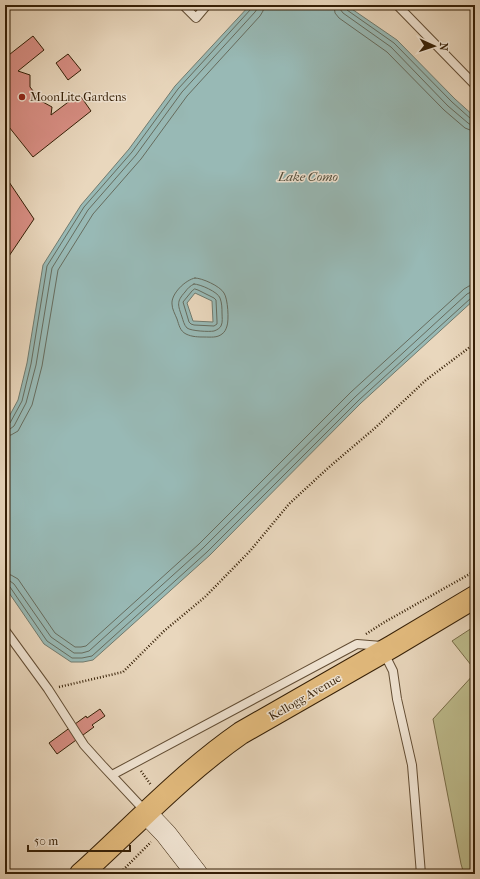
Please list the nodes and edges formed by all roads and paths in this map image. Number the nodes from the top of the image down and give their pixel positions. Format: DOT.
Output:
graph roads {
  1 [pos="183,5"];
  2 [pos="207,5"];
  3 [pos="397,5"];
  4 [pos="475,85"];
  5 [pos="475,345"];
  6 [pos="475,597"];
  7 [pos="5,630"];
  8 [pos="388,649"];
  9 [pos="48,689"];
  10 [pos="140,771"];
  11 [pos="112,775"];
  12 [pos="152,786"];
  13 [pos="146,813"];
  14 [pos="145,848"];
  15 [pos="81,874"];
  16 [pos="119,874"];
  17 [pos="196,874"];
  18 [pos="421,874"];
  1 -- 2 [label="lane"];
  3 -- 4 [label="lane"];
  5 -- 9 [label="path"];
  6 -- 8 [label="main road, Kellogg Avenue"];
  7 -- 9 [label="lane"];
  8 -- 11 [label="lane"];
  8 -- 13 [label="main road, Kellogg Avenue"];
  8 -- 18 [label="lane"];
  9 -- 11 [label="lane"];
  10 -- 12 [label="path"];
  11 -- 13 [label="lane"];
  13 -- 15 [label="main road, Kellogg Avenue"];
  13 -- 17 [label="street"];
  14 -- 16 [label="path"];
}
